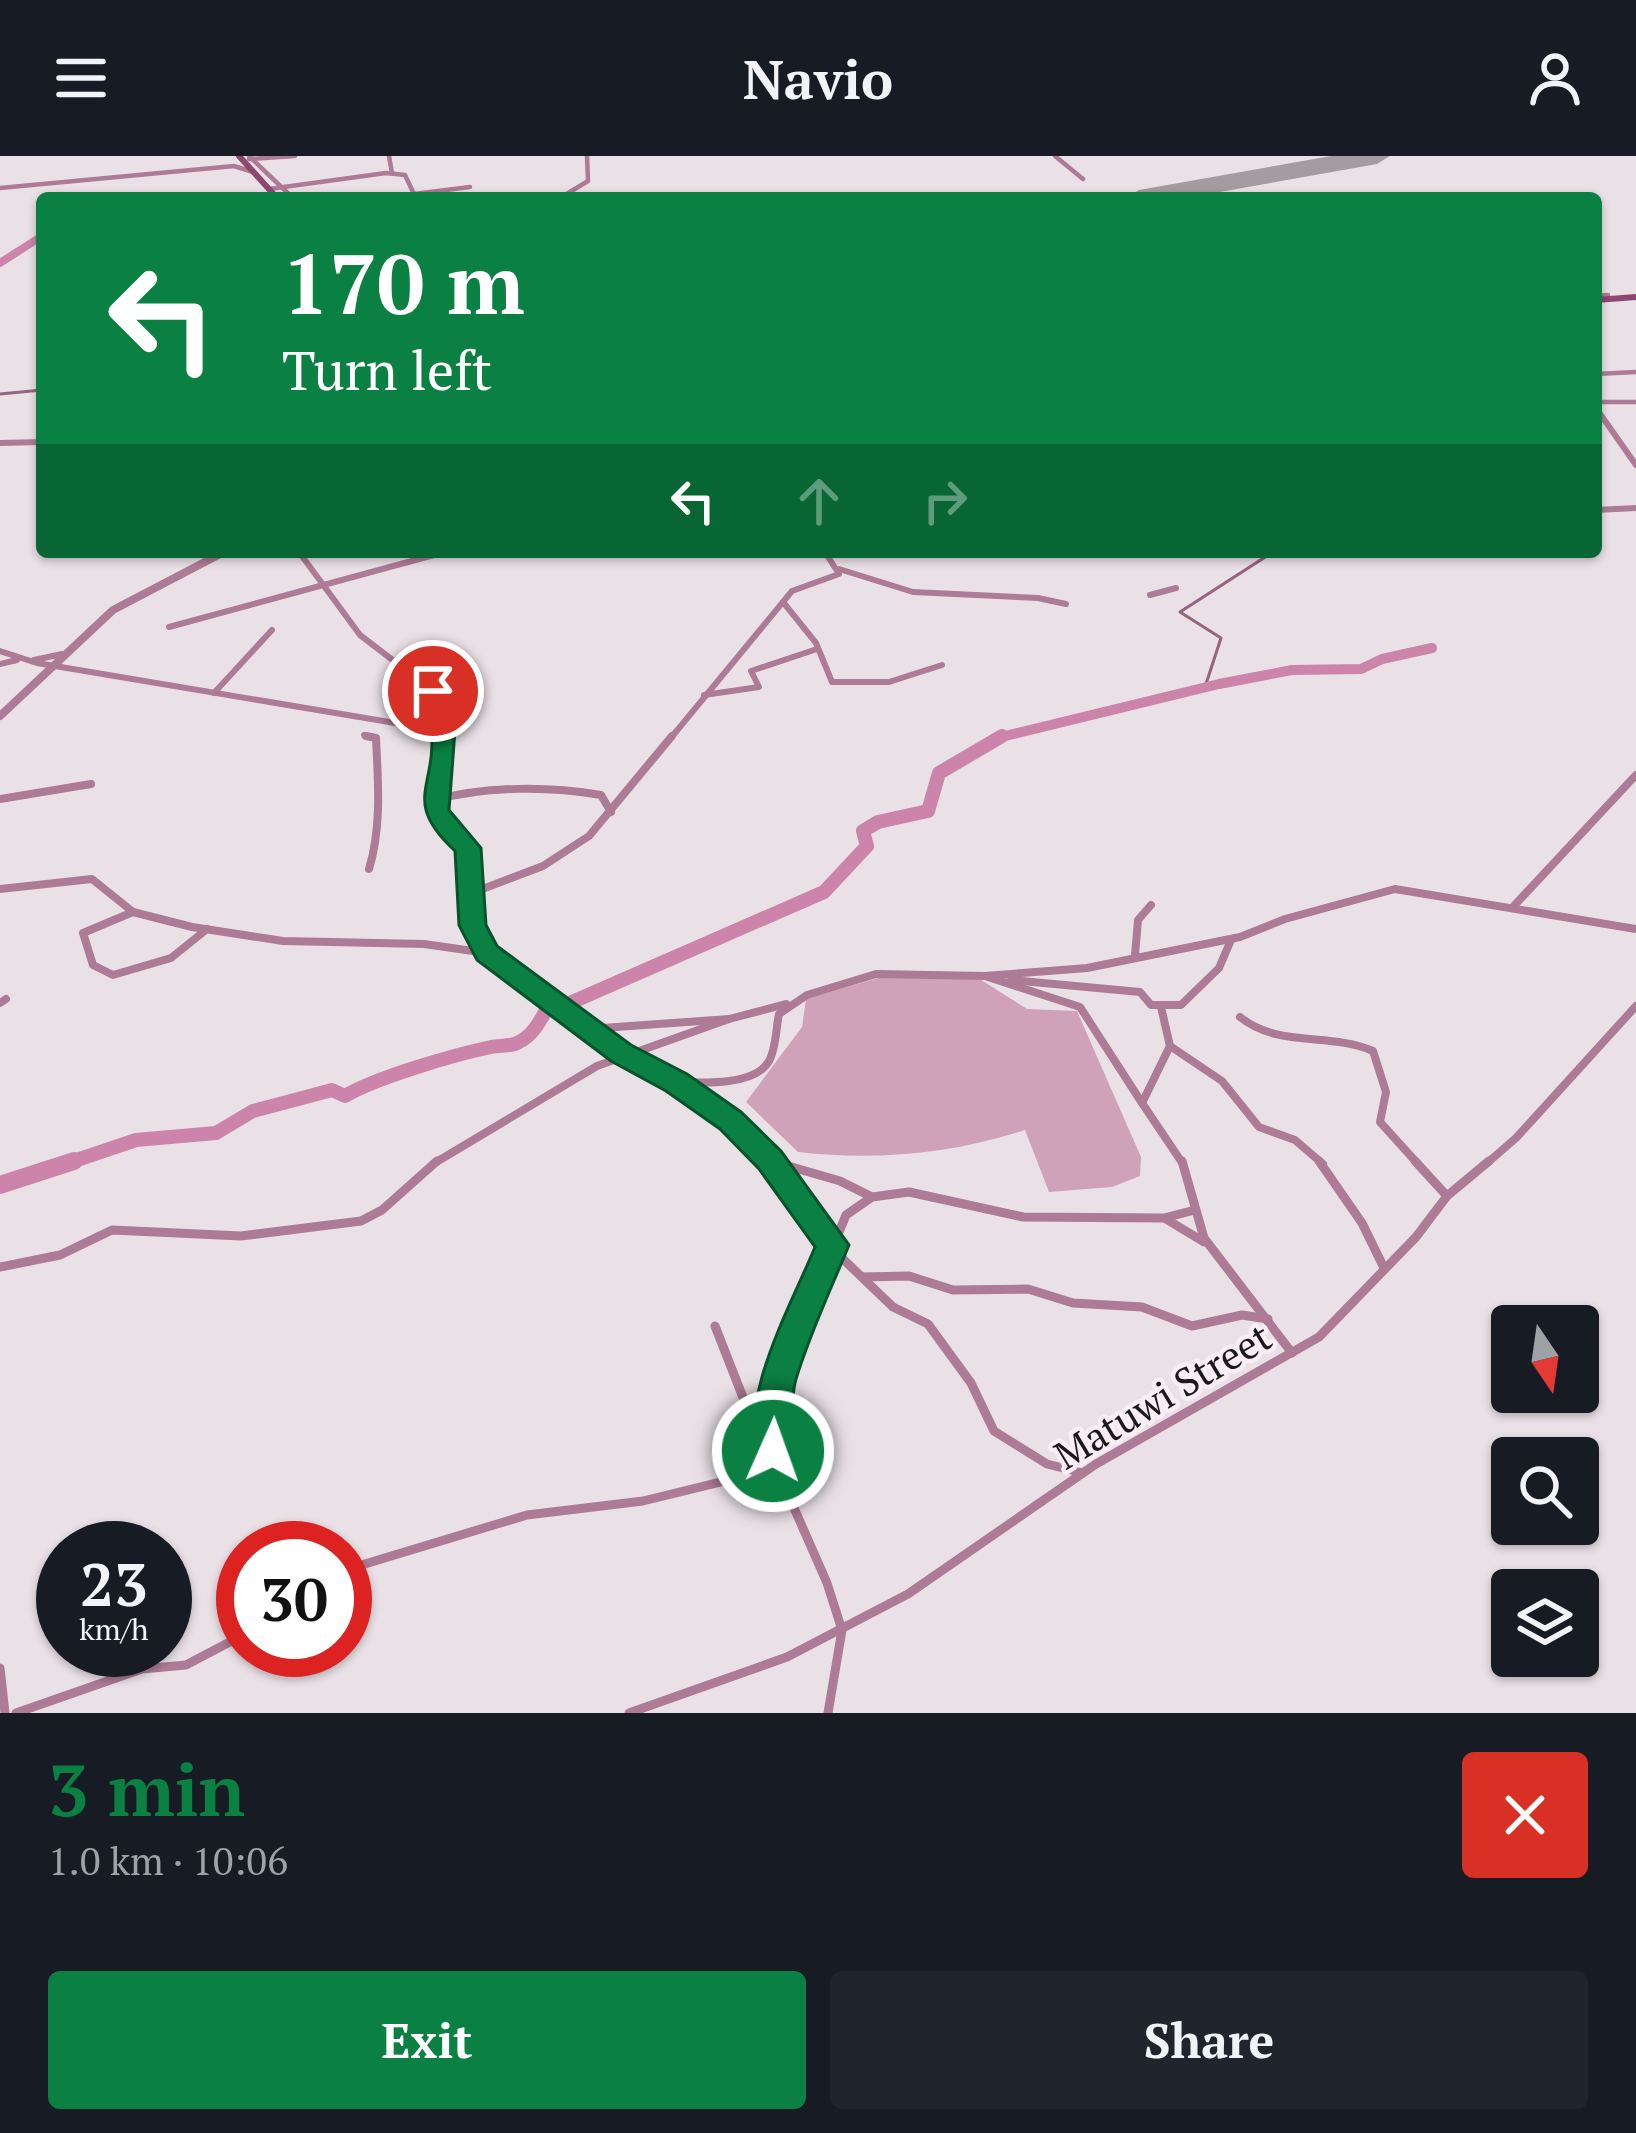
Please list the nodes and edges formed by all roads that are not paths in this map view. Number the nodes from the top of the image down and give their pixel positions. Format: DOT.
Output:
graph roads {
  1 [pos="295,156"];
  2 [pos="389,156"];
  3 [pos="587,156"];
  4 [pos="1055,156"];
  5 [pos="244,160"];
  6 [pos="392,173"];
  7 [pos="1082,179"];
  8 [pos="470,187"];
  9 [pos="0,188"];
  10 [pos="280,188"];
  11 [pos="269,190"];
  12 [pos="285,192"];
  13 [pos="413,192"];
  14 [pos="430,192"];
  15 [pos="570,192"];
  16 [pos="1608,295"];
  17 [pos="1602,296"];
  18 [pos="1636,297"];
  19 [pos="1602,298"];
  20 [pos="1636,372"];
  21 [pos="1602,374"];
  22 [pos="1636,402"];
  23 [pos="1602,405"];
  24 [pos="1602,414"];
  25 [pos="36,442"];
  26 [pos="0,443"];
  27 [pos="1636,465"];
  28 [pos="1636,508"];
  29 [pos="1602,510"];
  30 [pos="212,558"];
  31 [pos="303,558"];
  32 [pos="423,558"];
  33 [pos="826,558"];
  34 [pos="838,568"];
  35 [pos="322,585"];
  36 [pos="1176,588"];
  37 [pos="1150,595"];
  38 [pos="783,602"];
  39 [pos="1066,604"];
  40 [pos="169,627"];
  41 [pos="272,630"];
  42 [pos="817,650"];
  43 [pos="0,651"];
  44 [pos="62,654"];
  45 [pos="26,660"];
  46 [pos="0,664"];
  47 [pos="51,664"];
  48 [pos="942,665"];
  49 [pos="214,693"];
  50 [pos="704,695"];
  51 [pos="0,716"];
  52 [pos="443,730"];
  53 [pos="364,735"];
  54 [pos="1636,775"];
  55 [pos="91,784"];
  56 [pos="0,799"];
  57 [pos="435,800"];
  58 [pos="611,812"];
  59 [pos="369,869"];
  60 [pos="1,891"];
  61 [pos="472,893"];
  62 [pos="1151,905"];
  63 [pos="1512,908"];
  64 [pos="133,912"];
  65 [pos="207,929"];
  66 [pos="1636,929"];
  67 [pos="1232,938"];
  68 [pos="487,953"];
  69 [pos="1134,956"];
  70 [pos="986,976"];
  71 [pos="998,980"];
  72 [pos="788,1004"];
  73 [pos="1636,1006"];
  74 [pos="1161,1007"];
  75 [pos="1240,1017"];
  76 [pos="729,1019"];
  77 [pos="587,1029"];
  78 [pos="1170,1046"];
  79 [pos="629,1058"];
  80 [pos="676,1082"];
  81 [pos="1142,1103"];
  82 [pos="770,1160"];
  83 [pos="1447,1196"];
  84 [pos="872,1197"];
  85 [pos="1195,1210"];
  86 [pos="1164,1218"];
  87 [pos="1204,1242"];
  88 [pos="832,1245"];
  89 [pos="0,1267"];
  90 [pos="1384,1268"];
  91 [pos="862,1277"];
  92 [pos="1268,1319"];
  93 [pos="715,1326"];
  94 [pos="1292,1353"];
  95 [pos="772,1439"];
  96 [pos="778,1468"];
  97 [pos="1083,1473"];
  98 [pos="372,1562"];
  99 [pos="842,1630"];
  100 [pos="216,1649"];
  101 [pos="0,1668"];
  102 [pos="4,1713"];
  103 [pos="16,1713"];
  104 [pos="629,1713"];
  105 [pos="828,1713"];
  1 -- 5 [label="street"];
  2 -- 6 [label="street"];
  3 -- 15 [label="street"];
  4 -- 7 [label="street"];
  5 -- 9 [label="street"];
  5 -- 10 [label="street"];
  5 -- 11 [label="main road"];
  6 -- 10 [label="street"];
  6 -- 13 [label="street"];
  8 -- 14 [label="street"];
  10 -- 11 [label="street"];
  10 -- 12 [label="street"];
  16 -- 17 [label="street"];
  18 -- 19 [label="main road"];
  20 -- 21 [label="street"];
  22 -- 23 [label="street"];
  24 -- 27 [label="street"];
  25 -- 26 [label="street"];
  28 -- 29 [label="street"];
  30 -- 44 [label="street"];
  31 -- 35 [label="street"];
  32 -- 35 [label="street"];
  33 -- 34 [label="street"];
  34 -- 38 [label="street"];
  34 -- 39 [label="street"];
  35 -- 40 [label="street"];
  35 -- 52 [label="street"];
  36 -- 37 [label="street"];
  38 -- 42 [label="street"];
  38 -- 50 [label="street"];
  41 -- 49 [label="street"];
  42 -- 48 [label="street"];
  42 -- 50 [label="street"];
  43 -- 45 [label="street"];
  44 -- 45 [label="street"];
  44 -- 47 [label="street"];
  45 -- 46 [label="street"];
  45 -- 47 [label="street"];
  47 -- 49 [label="street"];
  47 -- 51 [label="street"];
  49 -- 52 [label="street"];
  50 -- 58 [label="street"];
  52 -- 57 [label="street"];
  53 -- 59 [label="street"];
  54 -- 63 [label="street"];
  55 -- 56 [label="street"];
  57 -- 58 [label="street"];
  57 -- 61 [label="street"];
  58 -- 61 [label="street"];
  60 -- 64 [label="street"];
  61 -- 68 [label="street"];
  62 -- 69 [label="street"];
  63 -- 66 [label="street"];
  63 -- 67 [label="street"];
  64 -- 65 [label="street"];
  64 -- 65 [label="street"];
  65 -- 68 [label="street"];
  67 -- 69 [label="street"];
  67 -- 74 [label="street"];
  68 -- 77 [label="street"];
  69 -- 70 [label="street"];
  70 -- 71 [label="street"];
  70 -- 72 [label="street"];
  71 -- 74 [label="street"];
  71 -- 81 [label="street"];
  72 -- 76 [label="street"];
  72 -- 80 [label="street"];
  73 -- 83 [label="street, Matuwi Street"];
  74 -- 78 [label="street"];
  75 -- 83 [label="street"];
  76 -- 77 [label="street"];
  76 -- 79 [label="street"];
  77 -- 79 [label="street"];
  78 -- 81 [label="street"];
  78 -- 90 [label="street"];
  79 -- 80 [label="street"];
  79 -- 89 [label="street"];
  80 -- 82 [label="street"];
  81 -- 85 [label="street"];
  82 -- 84 [label="street"];
  82 -- 88 [label="street"];
  83 -- 90 [label="street, Matuwi Street"];
  84 -- 86 [label="street"];
  84 -- 88 [label="street"];
  85 -- 86 [label="street"];
  85 -- 87 [label="street"];
  86 -- 87 [label="street"];
  87 -- 92 [label="street"];
  88 -- 91 [label="street"];
  88 -- 95 [label="street"];
  90 -- 94 [label="street, Matuwi Street"];
  91 -- 92 [label="street"];
  91 -- 97 [label="street"];
  92 -- 94 [label="street"];
  93 -- 95 [label="street"];
  94 -- 97 [label="street, Matuwi Street"];
  95 -- 96 [label="street"];
  96 -- 98 [label="street"];
  96 -- 99 [label="street"];
  97 -- 99 [label="street, Matuwi Street"];
  99 -- 104 [label="street, Matuwi Street"];
  99 -- 105 [label="street"];
  100 -- 103 [label="street"];
  101 -- 102 [label="street"];
}
